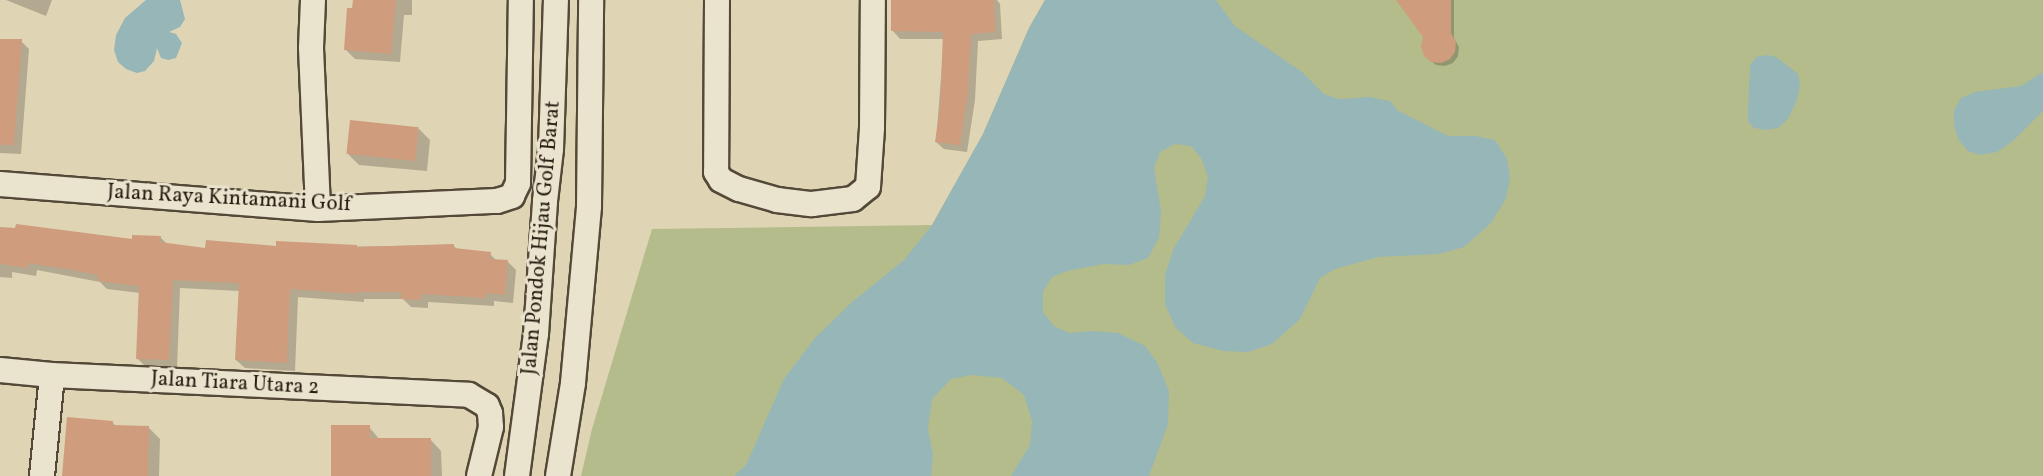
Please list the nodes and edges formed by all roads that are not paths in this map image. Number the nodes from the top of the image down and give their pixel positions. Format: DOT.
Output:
graph roads {
  1 [pos="314,0"];
  2 [pos="521,0"];
  3 [pos="556,0"];
  4 [pos="591,0"];
  5 [pos="717,0"];
  6 [pos="873,0"];
  7 [pos="0,184"];
  8 [pos="318,209"];
  9 [pos="0,370"];
  10 [pos="52,375"];
  11 [pos="42,476"];
  12 [pos="479,476"];
  13 [pos="517,476"];
  14 [pos="558,476"];
  1 -- 8 [label="street"];
  2 -- 8 [label="street, Jalan Raya Kintamani Golf"];
  3 -- 13 [label="street, Jalan Pondok Hijau Golf Barat"];
  4 -- 14 [label="street, Jalan Pondok Hijau Golf Barat"];
  5 -- 6 [label="street"];
  7 -- 8 [label="street, Jalan Raya Kintamani Golf"];
  9 -- 10 [label="street, Jalan Tiara Utara 2"];
  10 -- 11 [label="street"];
  10 -- 12 [label="street, Jalan Tiara Utara 2"];
}
